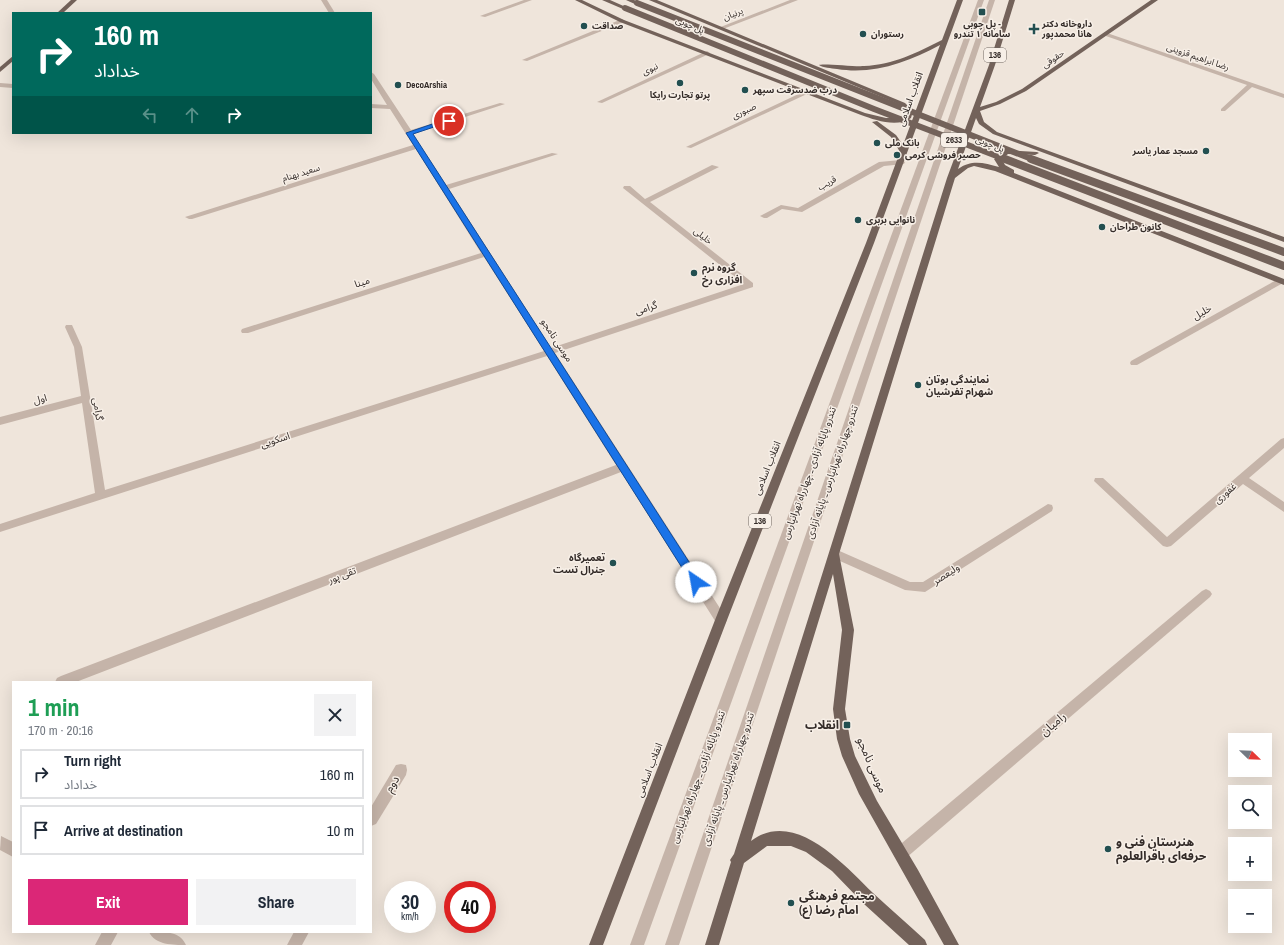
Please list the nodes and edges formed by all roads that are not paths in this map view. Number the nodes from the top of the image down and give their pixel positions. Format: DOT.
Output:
graph roads {
  1 [pos="74,0"];
  2 [pos="324,0"];
  3 [pos="529,0"];
  4 [pos="578,0"];
  5 [pos="605,0"];
  6 [pos="629,0"];
  7 [pos="652,0"];
  8 [pos="795,0"];
  9 [pos="960,0"];
  10 [pos="981,0"];
  11 [pos="992,0"];
  12 [pos="1012,0"];
  13 [pos="1155,0"];
  14 [pos="61,12"];
  15 [pos="331,12"];
  16 [pos="483,16"];
  17 [pos="622,21"];
  18 [pos="721,28"];
  19 [pos="1105,34"];
  20 [pos="946,40"];
  21 [pos="707,53"];
  22 [pos="12,59"];
  23 [pos="525,60"];
  24 [pos="797,60"];
  25 [pos="0,70"];
  26 [pos="372,76"];
  27 [pos="1251,85"];
  28 [pos="0,86"];
  29 [pos="12,86"];
  30 [pos="807,92"];
  31 [pos="1284,96"];
  32 [pos="600,102"];
  33 [pos="502,104"];
  34 [pos="372,106"];
  35 [pos="392,107"];
  36 [pos="976,110"];
  37 [pos="1223,110"];
  38 [pos="863,114"];
  39 [pos="409,133"];
  40 [pos="418,146"];
  41 [pos="689,147"];
  42 [pos="554,154"];
  43 [pos="902,158"];
  44 [pos="1058,158"];
  45 [pos="715,167"];
  46 [pos="951,178"];
  47 [pos="1034,185"];
  48 [pos="444,188"];
  49 [pos="627,188"];
  50 [pos="644,202"];
  51 [pos="764,216"];
  52 [pos="189,217"];
  53 [pos="1284,240"];
  54 [pos="1284,252"];
  55 [pos="486,254"];
  56 [pos="1284,266"];
  57 [pos="1282,281"];
  58 [pos="750,285"];
  59 [pos="68,327"];
  60 [pos="245,331"];
  61 [pos="549,352"];
  62 [pos="1134,364"];
  63 [pos="86,398"];
  64 [pos="0,421"];
  65 [pos="1284,442"];
  66 [pos="623,467"];
  67 [pos="1242,478"];
  68 [pos="1099,481"];
  69 [pos="101,496"];
  70 [pos="1048,508"];
  71 [pos="1284,508"];
  72 [pos="0,528"];
  73 [pos="835,554"];
  74 [pos="1206,594"];
  75 [pos="721,620"];
  76 [pos="64,681"];
  77 [pos="401,770"];
  78 [pos="372,817"];
  79 [pos="1,843"];
  80 [pos="12,849"];
  81 [pos="901,853"];
  82 [pos="737,860"];
  83 [pos="110,933"];
  84 [pos="158,933"];
  85 [pos="301,933"];
  86 [pos="102,945"];
  87 [pos="179,945"];
  88 [pos="294,945"];
  89 [pos="596,945"];
  90 [pos="637,945"];
  91 [pos="672,945"];
  92 [pos="712,945"];
  93 [pos="920,945"];
  94 [pos="952,945"];
  1 -- 14 [label="main road"];
  2 -- 15 [label="street"];
  3 -- 16 [label="street"];
  4 -- 17 [label="main road"];
  5 -- 56 [label="main road, پل چوبی / 2633, bridge"];
  6 -- 54 [label="main road, پل چوبی / 2633, bridge"];
  7 -- 18 [label="main road"];
  8 -- 18 [label="street, پرنیان"];
  9 -- 20 [label="main road, انقلاب اسلامی / 136"];
  10 -- 90 [label="street, تندرو پایانه آزادی ـ چهارراه تهرانپارس"];
  11 -- 91 [label="street, تندرو چهارراه تهرانپارس ـ پایانه آزادی"];
  12 -- 36 [label="main road, 136"];
  13 -- 19 [label="main road, حقوقی"];
  17 -- 21 [label="main road"];
  17 -- 23 [label="street"];
  18 -- 24 [label="main road"];
  19 -- 27 [label="street, رضا ابراهیم قزوینی"];
  19 -- 36 [label="main road, حقوقی"];
  20 -- 24 [label="main road"];
  20 -- 43 [label="main road, انقلاب اسلامی / 136"];
  21 -- 30 [label="main road"];
  21 -- 32 [label="street, نبوی"];
  22 -- 25 [label="main road"];
  24 -- 38 [label="main road"];
  26 -- 35 [label="street, موسی نامجو"];
  27 -- 31 [label="street, رضا ابراهیم قزوینی"];
  27 -- 37 [label="street"];
  28 -- 29 [label="street"];
  30 -- 38 [label="main road"];
  30 -- 41 [label="street, صبوری"];
  33 -- 39 [label="street"];
  34 -- 35 [label="street"];
  35 -- 39 [label="street, موسی نامجو"];
  36 -- 44 [label="main road"];
  36 -- 46 [label="main road, 136"];
  38 -- 43 [label="main road"];
  39 -- 40 [label="street, موسی نامجو"];
  40 -- 48 [label="street, موسی نامجو"];
  40 -- 52 [label="street, سعید بهنام"];
  42 -- 48 [label="street"];
  43 -- 51 [label="street, قریب"];
  43 -- 75 [label="main road, انقلاب اسلامی / 136"];
  44 -- 47 [label="main road"];
  44 -- 53 [label="main road"];
  45 -- 50 [label="street"];
  46 -- 47 [label="main road"];
  46 -- 73 [label="main road, 136"];
  47 -- 57 [label="main road"];
  48 -- 55 [label="street, موسی نامجو"];
  49 -- 50 [label="street, خلیلی"];
  50 -- 58 [label="street, خلیلی"];
  55 -- 60 [label="street, مینا"];
  55 -- 61 [label="street, موسی نامجو"];
  57 -- 62 [label="street, خلیل"];
  58 -- 61 [label="street, گرامی"];
  59 -- 63 [label="street, گرامی"];
  61 -- 66 [label="street, موسی نامجو"];
  61 -- 69 [label="street, اسکویی"];
  63 -- 64 [label="street, اول"];
  63 -- 69 [label="street, گرامی"];
  65 -- 67 [label="street, غفوری"];
  66 -- 75 [label="street, موسی نامجو"];
  66 -- 76 [label="street, تقی پور"];
  67 -- 68 [label="street, غفوری"];
  67 -- 71 [label="street"];
  69 -- 72 [label="street, اسکویی"];
  70 -- 73 [label="street, ولیعصر"];
  73 -- 81 [label="main road, موسی نامجو"];
  73 -- 82 [label="main road, 136"];
  74 -- 81 [label="street, رامیان"];
  75 -- 89 [label="main road, انقلاب اسلامی / 136"];
  77 -- 78 [label="street, دوم"];
  79 -- 80 [label="street"];
  81 -- 94 [label="main road, موسی نامجو"];
  82 -- 92 [label="main road, 136"];
  82 -- 93 [label="main road"];
  83 -- 86 [label="street"];
  84 -- 87 [label="street"];
  85 -- 88 [label="street"];
}
